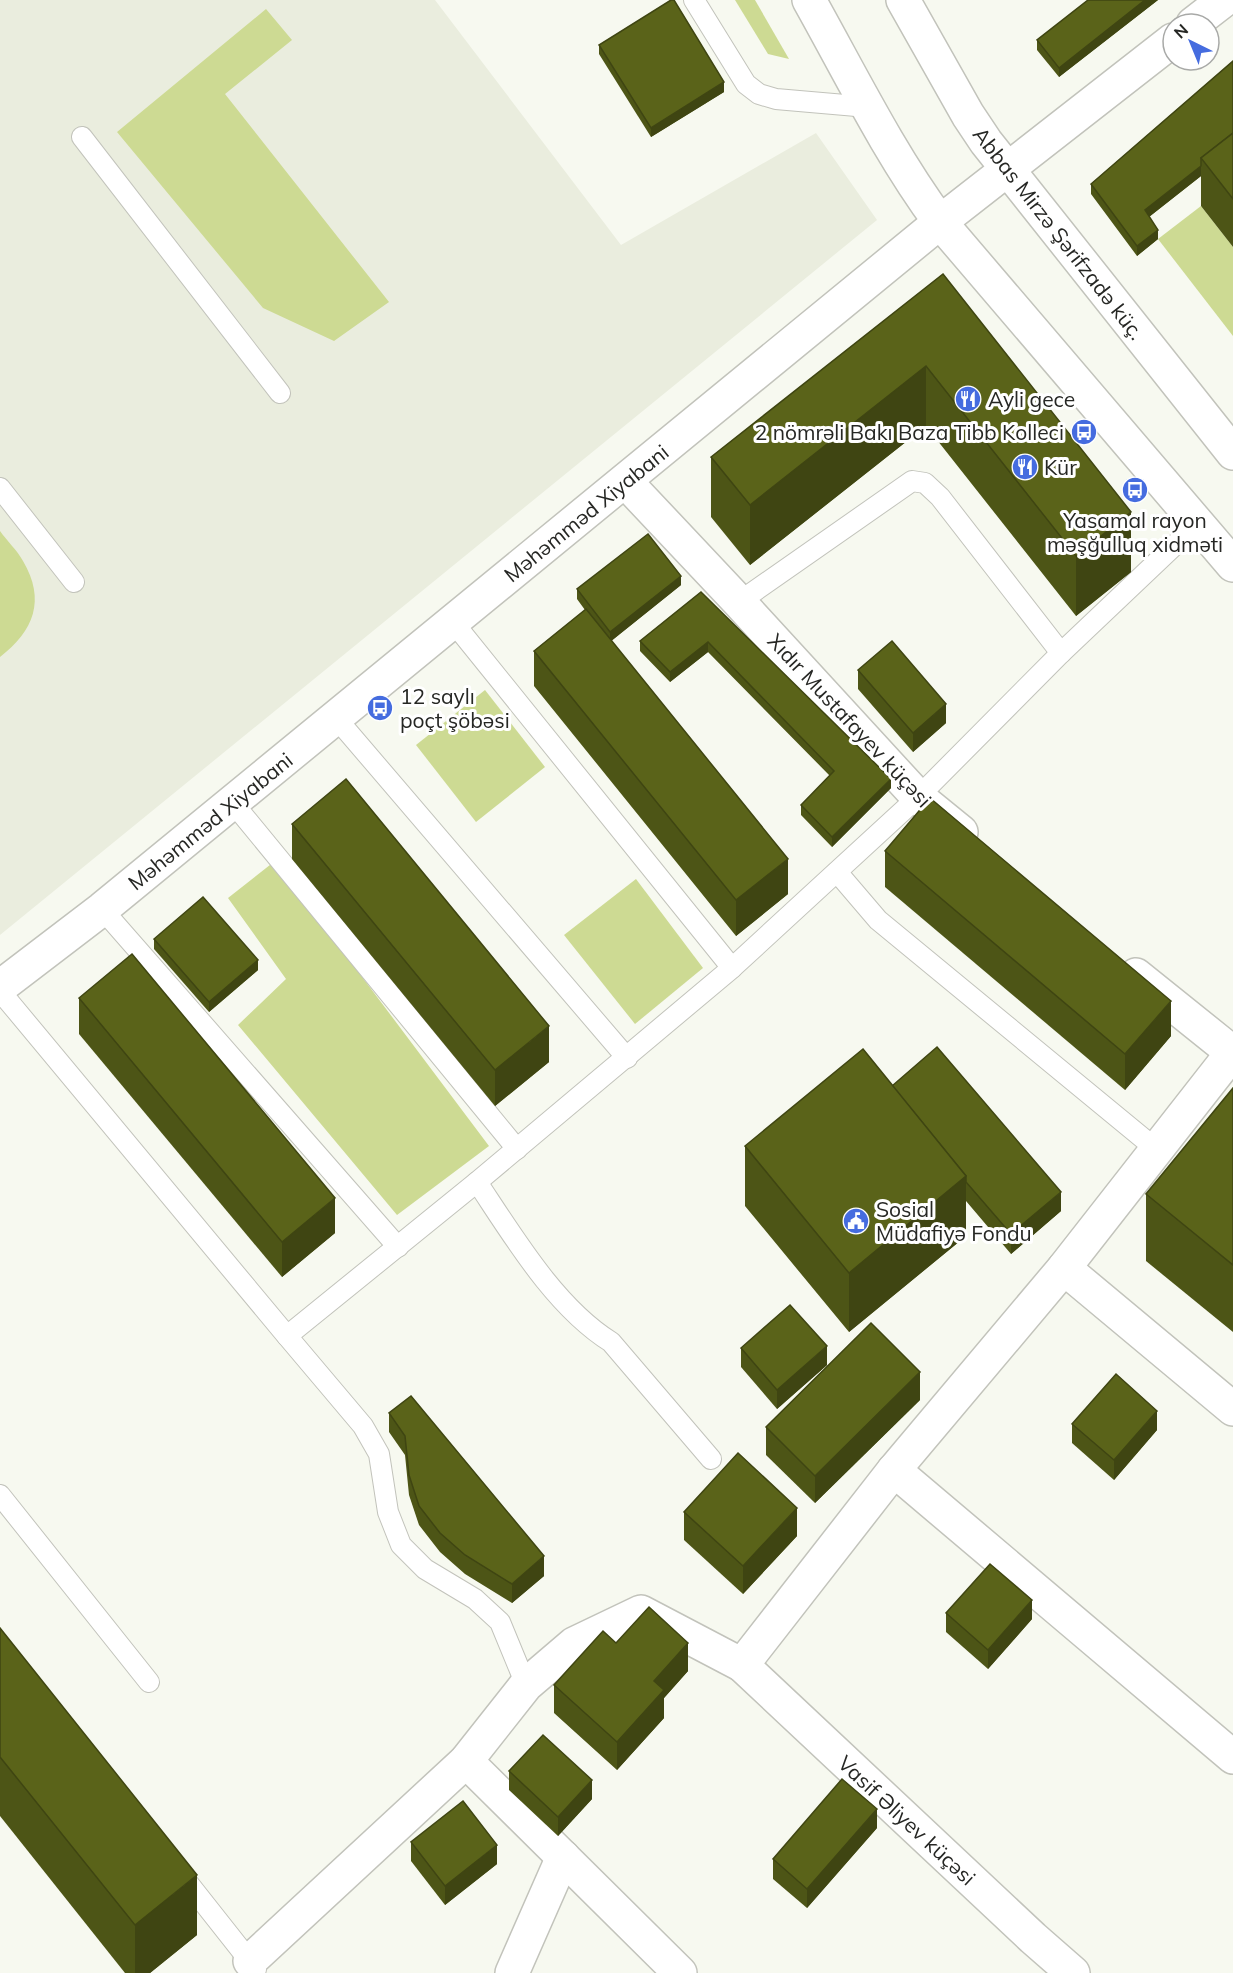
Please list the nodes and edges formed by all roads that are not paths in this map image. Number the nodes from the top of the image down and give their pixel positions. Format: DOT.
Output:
graph roads {
  1 [pos="694,0"];
  2 [pos="809,0"];
  3 [pos="903,0"];
  4 [pos="1224,0"];
  5 [pos="1208,12"];
  6 [pos="1161,49"];
  7 [pos="868,107"];
  8 [pos="82,136"];
  9 [pos="1007,169"];
  10 [pos="940,222"];
  11 [pos="280,393"];
  12 [pos="1233,453"];
  13 [pos="625,480"];
  14 [pos="0,488"];
  15 [pos="1197,524"];
  16 [pos="1233,565"];
  17 [pos="74,582"];
  18 [pos="740,602"];
  19 [pos="453,622"];
  20 [pos="1061,653"];
  21 [pos="336,718"];
  22 [pos="918,797"];
  23 [pos="233,803"];
  24 [pos="983,850"];
  25 [pos="837,872"];
  26 [pos="102,909"];
  27 [pos="1112,955"];
  28 [pos="732,968"];
  29 [pos="0,989"];
  30 [pos="1233,1053"];
  31 [pos="627,1058"];
  32 [pos="517,1149"];
  33 [pos="1156,1149"];
  34 [pos="477,1182"];
  35 [pos="398,1247"];
  36 [pos="1064,1268"];
  37 [pos="287,1336"];
  38 [pos="1233,1409"];
  39 [pos="711,1459"];
  40 [pos="894,1470"];
  41 [pos="0,1495"];
  42 [pos="742,1665"];
  43 [pos="149,1682"];
  44 [pos="526,1685"];
  45 [pos="1233,1757"];
  46 [pos="466,1761"];
  47 [pos="563,1857"];
  48 [pos="169,1859"];
  49 [pos="249,1969"];
  50 [pos="512,1973"];
  51 [pos="680,1973"];
  52 [pos="1073,1973"];
  1 -- 7 [label="lane"];
  2 -- 7 [label="street"];
  3 -- 9 [label="street, Abbas Mirzə Şərifzadə küç."];
  4 -- 5 [label="street"];
  6 -- 9 [label="street, Məhəmməd Xiyabani"];
  7 -- 10 [label="street"];
  8 -- 11 [label="lane"];
  9 -- 10 [label="street, Məhəmməd Xiyabani"];
  9 -- 12 [label="street, Abbas Mirzə Şərifzadə küç."];
  10 -- 13 [label="street, Məhəmməd Xiyabani"];
  10 -- 15 [label="street"];
  13 -- 18 [label="street, Xıdır Mustafayev küçəsi"];
  13 -- 19 [label="street, Məhəmməd Xiyabani"];
  14 -- 17 [label="lane"];
  15 -- 16 [label="street"];
  15 -- 20 [label="lane"];
  18 -- 20 [label="lane"];
  18 -- 22 [label="street, Xıdır Mustafayev küçəsi"];
  19 -- 21 [label="street, Məhəmməd Xiyabani"];
  19 -- 28 [label="lane"];
  20 -- 22 [label="lane"];
  21 -- 23 [label="street, Məhəmməd Xiyabani"];
  21 -- 31 [label="lane"];
  22 -- 24 [label="street, Xıdır Mustafayev küçəsi"];
  22 -- 25 [label="lane"];
  23 -- 26 [label="street, Məhəmməd Xiyabani"];
  23 -- 32 [label="lane"];
  25 -- 28 [label="lane"];
  25 -- 33 [label="lane"];
  26 -- 29 [label="street, Məhəmməd Xiyabani"];
  26 -- 35 [label="lane"];
  27 -- 30 [label="street"];
  28 -- 31 [label="lane"];
  29 -- 37 [label="lane"];
  30 -- 33 [label="street"];
  31 -- 32 [label="lane"];
  32 -- 34 [label="lane"];
  33 -- 36 [label="street"];
  34 -- 35 [label="lane"];
  34 -- 39 [label="lane"];
  35 -- 37 [label="lane"];
  36 -- 38 [label="street"];
  36 -- 40 [label="street"];
  37 -- 44 [label="lane"];
  40 -- 42 [label="street"];
  40 -- 45 [label="street"];
  41 -- 43 [label="lane"];
  42 -- 44 [label="street, Vasif Əliyev küçəsi"];
  42 -- 52 [label="street, Vasif Əliyev küçəsi"];
  44 -- 46 [label="street"];
  46 -- 47 [label="street"];
  46 -- 49 [label="street"];
  47 -- 50 [label="street"];
  47 -- 51 [label="street"];
  48 -- 49 [label="lane"];
}
